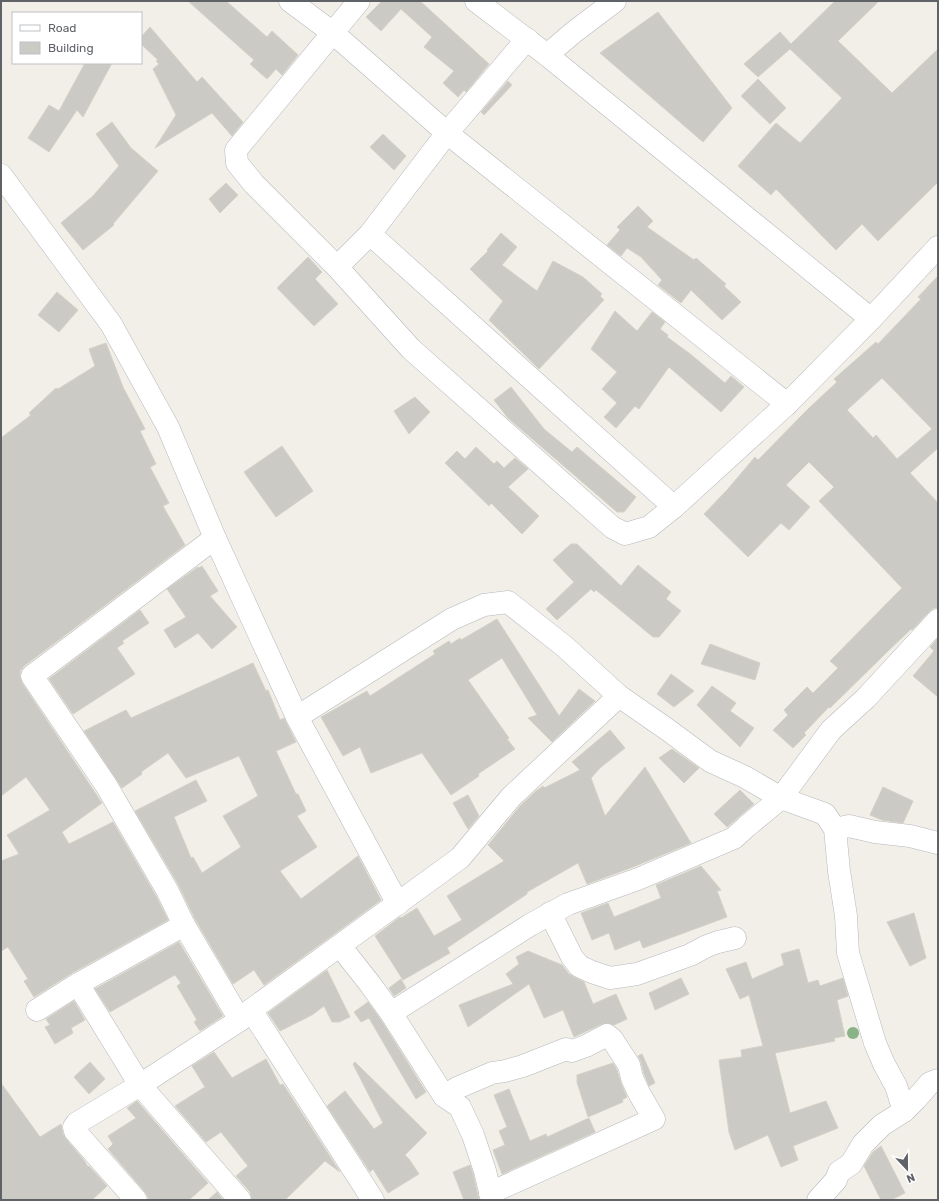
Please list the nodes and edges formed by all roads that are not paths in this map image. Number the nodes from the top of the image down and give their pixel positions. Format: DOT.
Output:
graph roads {
  1 [pos="290,1"];
  2 [pos="359,1"];
  3 [pos="476,1"];
  4 [pos="615,1"];
  5 [pos="333,33"];
  6 [pos="527,39"];
  7 [pos="547,55"];
  8 [pos="447,133"];
  9 [pos="1,175"];
  10 [pos="370,234"];
  11 [pos="938,247"];
  12 [pos="337,267"];
  13 [pos="872,319"];
  14 [pos="787,404"];
  15 [pos="674,507"];
  16 [pos="215,538"];
  17 [pos="938,620"];
  18 [pos="619,696"];
  19 [pos="297,717"];
  20 [pos="781,798"];
  21 [pos="835,830"];
  22 [pos="938,843"];
  23 [pos="398,904"];
  24 [pos="550,913"];
  25 [pos="184,925"];
  26 [pos="735,938"];
  27 [pos="340,946"];
  28 [pos="78,984"];
  29 [pos="37,1010"];
  30 [pos="391,1013"];
  31 [pos="246,1015"];
  32 [pos="938,1080"];
  33 [pos="140,1086"];
  34 [pos="444,1096"];
  35 [pos="904,1110"];
  36 [pos="491,1197"];
  37 [pos="136,1200"];
  38 [pos="240,1200"];
  39 [pos="373,1200"];
  40 [pos="818,1200"];
  1 -- 5 [label="street"];
  2 -- 5 [label="street"];
  3 -- 6 [label="street"];
  4 -- 7 [label="street"];
  5 -- 8 [label="street"];
  5 -- 12 [label="street"];
  6 -- 7 [label="street"];
  6 -- 8 [label="street"];
  7 -- 13 [label="street"];
  8 -- 10 [label="street"];
  8 -- 14 [label="street"];
  9 -- 16 [label="street"];
  10 -- 12 [label="street"];
  10 -- 15 [label="street"];
  11 -- 13 [label="street"];
  12 -- 15 [label="street"];
  13 -- 14 [label="street"];
  14 -- 15 [label="street"];
  16 -- 19 [label="street"];
  16 -- 25 [label="street"];
  17 -- 20 [label="street"];
  18 -- 19 [label="street"];
  18 -- 20 [label="street"];
  18 -- 23 [label="street"];
  19 -- 23 [label="street"];
  20 -- 21 [label="street"];
  20 -- 24 [label="street"];
  21 -- 22 [label="street"];
  21 -- 35 [label="street"];
  23 -- 27 [label="street"];
  24 -- 26 [label="street"];
  24 -- 30 [label="street"];
  25 -- 28 [label="street"];
  25 -- 31 [label="street"];
  27 -- 30 [label="street"];
  27 -- 31 [label="street"];
  28 -- 29 [label="street"];
  28 -- 33 [label="street"];
  30 -- 34 [label="street"];
  31 -- 33 [label="street"];
  31 -- 39 [label="street"];
  32 -- 35 [label="street"];
  33 -- 37 [label="street"];
  33 -- 38 [label="street"];
  34 -- 36 [label="street"];
  34 -- 36 [label="street"];
  35 -- 40 [label="street"];
}
